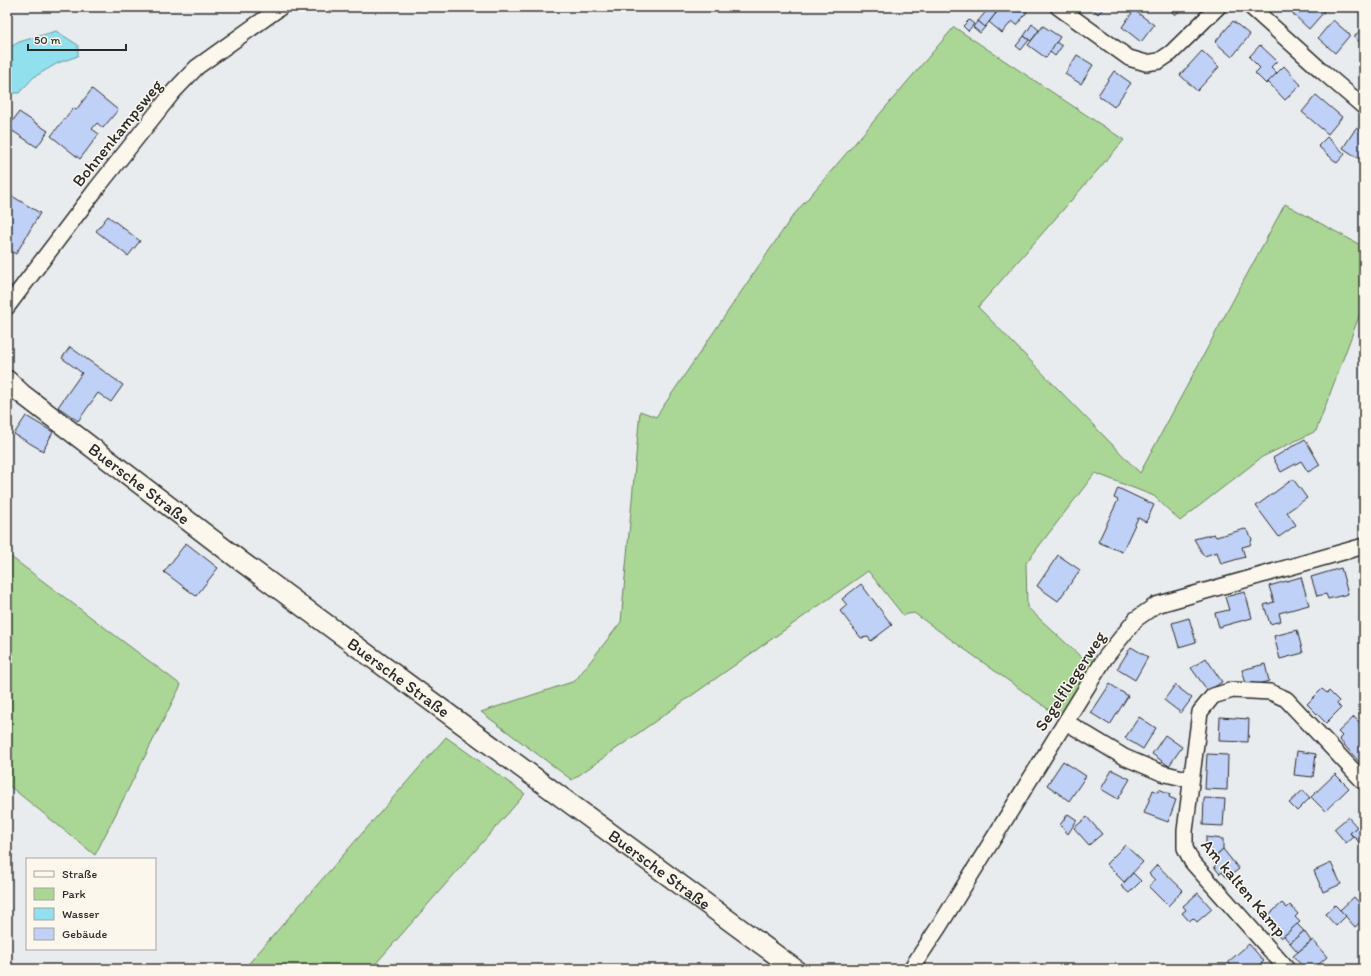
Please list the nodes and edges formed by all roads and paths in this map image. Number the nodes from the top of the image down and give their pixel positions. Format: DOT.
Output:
graph roads {
  1 [pos="281,7"];
  2 [pos="1058,7"];
  3 [pos="1218,7"];
  4 [pos="1252,7"];
  5 [pos="1364,106"];
  6 [pos="7,307"];
  7 [pos="7,380"];
  8 [pos="1364,546"];
  9 [pos="1066,722"];
  10 [pos="1191,780"];
  11 [pos="1364,782"];
  12 [pos="795,969"];
  13 [pos="911,969"];
  14 [pos="1287,969"];
  1 -- 6 [label="street, Bohnenkampsweg"];
  2 -- 3 [label="street"];
  4 -- 5 [label="street"];
  7 -- 12 [label="main road, Buersche Straße"];
  8 -- 9 [label="street, Segelfliegerweg"];
  9 -- 10 [label="street"];
  9 -- 13 [label="street, Segelfliegerweg"];
  10 -- 11 [label="street, Am kalten Kamp"];
  10 -- 14 [label="street, Am kalten Kamp"];
}
